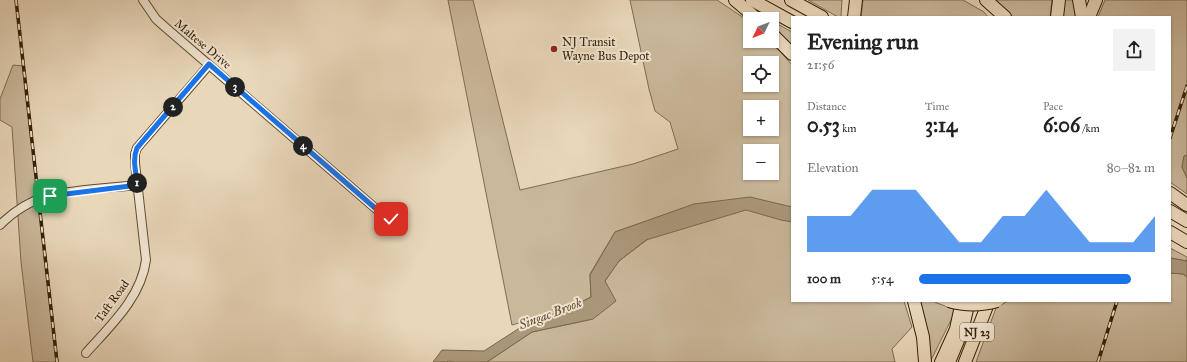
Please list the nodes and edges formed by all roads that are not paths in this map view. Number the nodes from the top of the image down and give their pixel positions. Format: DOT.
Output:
graph roads {
  1 [pos="143,0"];
  2 [pos="735,0"];
  3 [pos="752,0"];
  4 [pos="791,0"];
  5 [pos="851,0"];
  6 [pos="856,0"];
  7 [pos="986,0"];
  8 [pos="1059,0"];
  9 [pos="1079,0"];
  10 [pos="1096,0"];
  11 [pos="748,12"];
  12 [pos="820,16"];
  13 [pos="850,16"];
  14 [pos="854,16"];
  15 [pos="1004,16"];
  16 [pos="1057,16"];
  17 [pos="1082,16"];
  18 [pos="1089,16"];
  19 [pos="791,21"];
  20 [pos="779,41"];
  21 [pos="791,53"];
  22 [pos="209,64"];
  23 [pos="138,185"];
  24 [pos="1171,194"];
  25 [pos="1187,206"];
  26 [pos="1171,212"];
  27 [pos="401,219"];
  28 [pos="1187,220"];
  29 [pos="0,224"];
  30 [pos="1171,234"];
  31 [pos="1187,242"];
  32 [pos="914,302"];
  33 [pos="954,302"];
  34 [pos="961,302"];
  35 [pos="970,302"];
  36 [pos="990,302"];
  37 [pos="993,302"];
  38 [pos="86,353"];
  39 [pos="926,362"];
  40 [pos="940,362"];
  41 [pos="947,362"];
  42 [pos="965,362"];
  1 -- 22 [label="street, Maltese Drive"];
  2 -- 11 [label="highway"];
  3 -- 19 [label="highway"];
  4 -- 12 [label="highway"];
  5 -- 13 [label="highway"];
  6 -- 14 [label="highway"];
  7 -- 15 [label="highway"];
  8 -- 16 [label="highway"];
  9 -- 17 [label="highway"];
  10 -- 18 [label="highway"];
  20 -- 21 [label="highway"];
  22 -- 23 [label="street, Taft Road"];
  22 -- 27 [label="street, Maltese Drive"];
  23 -- 29 [label="street"];
  23 -- 38 [label="street, Taft Road"];
  24 -- 25 [label="highway"];
  26 -- 28 [label="highway"];
  30 -- 31 [label="highway"];
  32 -- 39 [label="highway"];
  33 -- 37 [label="highway, bridge"];
  34 -- 40 [label="main road"];
  35 -- 41 [label="highway, NJ 23"];
  36 -- 42 [label="highway, NJ 23"];
}
